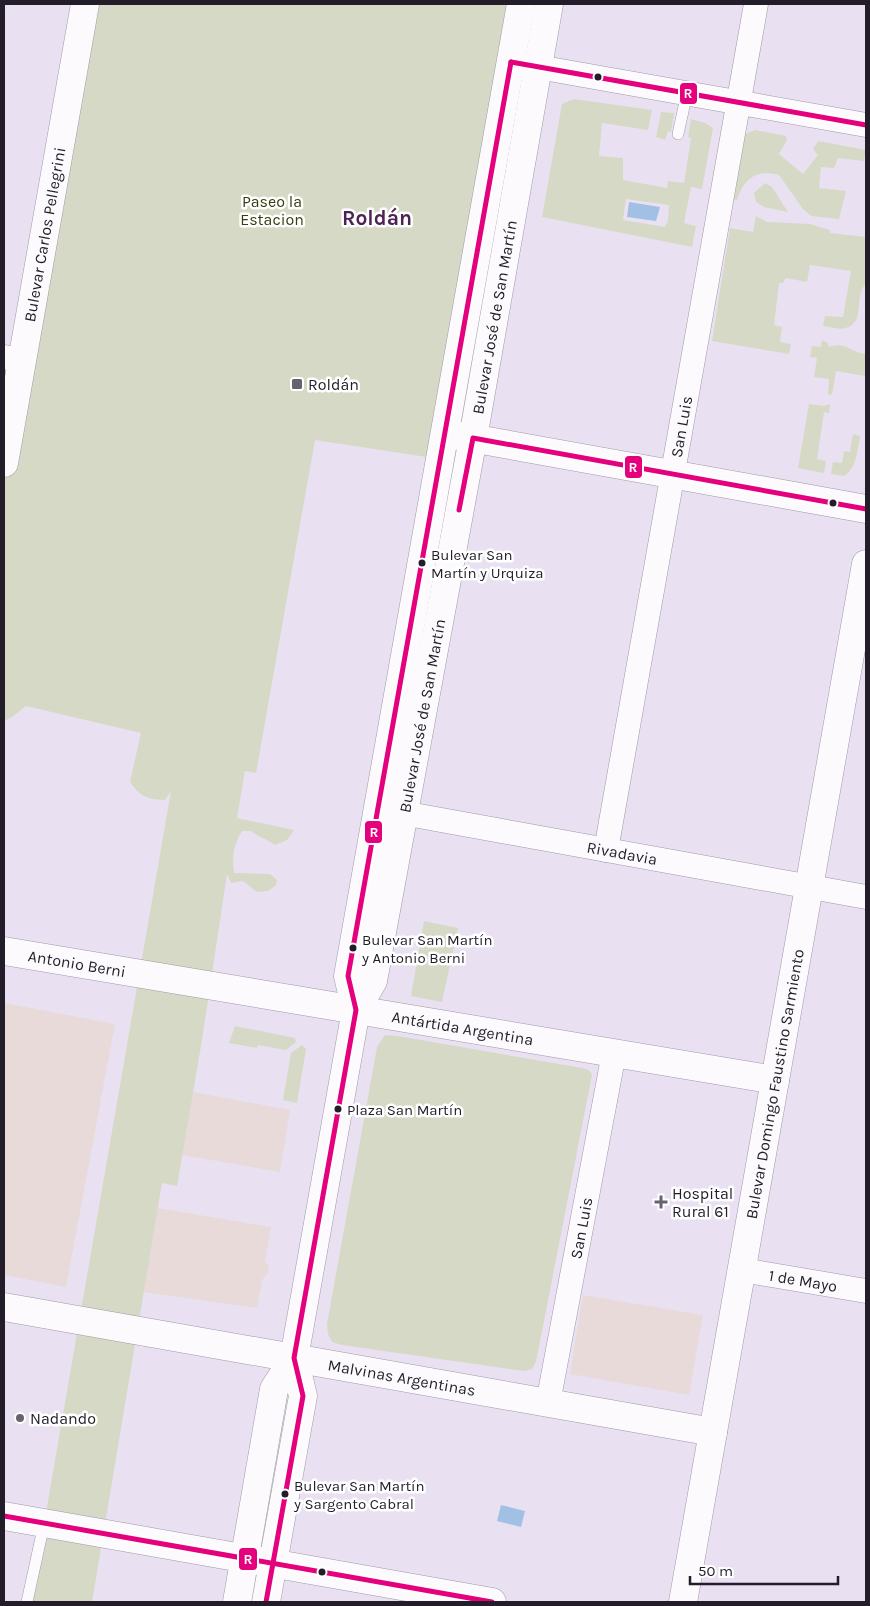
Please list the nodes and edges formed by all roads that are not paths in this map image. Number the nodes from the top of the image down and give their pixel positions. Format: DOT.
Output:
graph roads {
  1 [pos="85,4"];
  2 [pos="521,4"];
  3 [pos="549,4"];
  4 [pos="756,4"];
  5 [pos="511,62"];
  6 [pos="538,67"];
  7 [pos="687,94"];
  8 [pos="738,102"];
  9 [pos="866,125"];
  10 [pos="678,134"];
  11 [pos="13,359"];
  12 [pos="445,433"];
  13 [pos="472,438"];
  14 [pos="4,464"];
  15 [pos="673,474"];
  16 [pos="866,509"];
  17 [pos="866,564"];
  18 [pos="378,809"];
  19 [pos="404,814"];
  20 [pos="606,850"];
  21 [pos="809,886"];
  22 [pos="866,897"];
  23 [pos="4,952"];
  24 [pos="151,976"];
  25 [pos="356,1010"];
  26 [pos="614,1053"];
  27 [pos="775,1080"];
  28 [pos="742,1270"];
  29 [pos="866,1291"];
  30 [pos="4,1307"];
  31 [pos="294,1358"];
  32 [pos="548,1403"];
  33 [pos="713,1432"];
  34 [pos="4,1516"];
  35 [pos="49,1524"];
  36 [pos="244,1559"];
  37 [pos="273,1564"];
  38 [pos="476,1601"];
  39 [pos="27,1602"];
  40 [pos="237,1602"];
  41 [pos="266,1602"];
  42 [pos="683,1602"];
  1 -- 11 [label="main road, Bulevar Carlos Pellegrini"];
  2 -- 5 [label="main road, Bulevar José de San Martín"];
  3 -- 6 [label="main road, Bulevar José de San Martín"];
  4 -- 8 [label="street, San Luis"];
  5 -- 6 [label="street"];
  5 -- 12 [label="main road, Bulevar José de San Martín"];
  6 -- 7 [label="street"];
  6 -- 13 [label="main road, Bulevar José de San Martín"];
  7 -- 8 [label="street"];
  7 -- 10 [label="lane"];
  8 -- 9 [label="street"];
  8 -- 15 [label="street, San Luis"];
  11 -- 14 [label="main road, Bulevar Carlos Pellegrini"];
  12 -- 13 [label="main road"];
  12 -- 18 [label="main road, Bulevar José de San Martín"];
  13 -- 15 [label="main road"];
  13 -- 19 [label="main road, Bulevar José de San Martín"];
  15 -- 16 [label="main road"];
  15 -- 20 [label="street, San Luis"];
  17 -- 21 [label="main road, Bulevar Domingo Faustino Sarmiento"];
  18 -- 19 [label="street, Rivadavia"];
  18 -- 25 [label="main road, Bulevar José de San Martín"];
  19 -- 20 [label="street, Rivadavia"];
  19 -- 25 [label="main road, Bulevar José de San Martín"];
  20 -- 21 [label="street, Rivadavia"];
  21 -- 22 [label="street, Rivadavia"];
  21 -- 27 [label="main road, Bulevar Domingo Faustino Sarmiento"];
  23 -- 24 [label="main road, Antonio Berni"];
  24 -- 25 [label="main road, Antártida Argentina"];
  25 -- 26 [label="main road, Antártida Argentina"];
  25 -- 31 [label="main road, Bulevar José de San Martín"];
  26 -- 27 [label="main road, Antártida Argentina"];
  26 -- 32 [label="street, San Luis"];
  27 -- 28 [label="main road, Bulevar Domingo Faustino Sarmiento"];
  28 -- 29 [label="street, 1 de Mayo"];
  28 -- 33 [label="main road, Bulevar Domingo Faustino Sarmiento"];
  30 -- 31 [label="main road, Malvinas Argentinas"];
  31 -- 32 [label="main road, Malvinas Argentinas"];
  31 -- 36 [label="main road, Bulevar José de San Martín"];
  31 -- 37 [label="main road, Bulevar José de San Martín"];
  32 -- 33 [label="main road, Malvinas Argentinas"];
  33 -- 42 [label="main road, Bulevar Domingo Faustino Sarmiento"];
  34 -- 35 [label="main road"];
  35 -- 36 [label="main road"];
  35 -- 39 [label="lane"];
  36 -- 37 [label="main road"];
  36 -- 40 [label="main road, Bulevar José de San Martín"];
  37 -- 38 [label="main road"];
  37 -- 41 [label="main road, Bulevar José de San Martín"];
}
